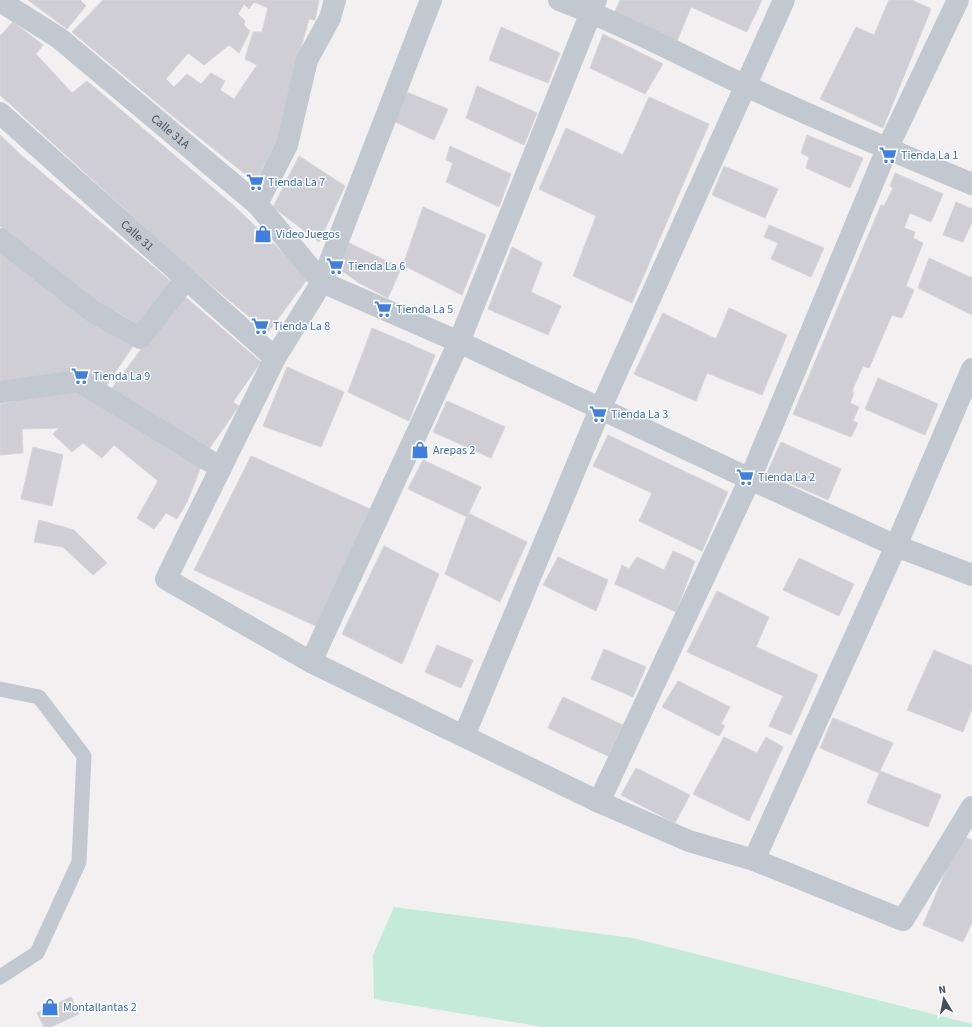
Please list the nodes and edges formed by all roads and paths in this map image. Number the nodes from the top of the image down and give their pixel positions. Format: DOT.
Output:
graph roads {
  1 [pos="335,0"];
  2 [pos="431,0"];
  3 [pos="559,0"];
  4 [pos="784,0"];
  5 [pos="958,0"];
  6 [pos="0,1"];
  7 [pos="593,6"];
  8 [pos="746,86"];
  9 [pos="0,113"];
  10 [pos="887,149"];
  11 [pos="972,184"];
  12 [pos="257,204"];
  13 [pos="0,240"];
  14 [pos="186,279"];
  15 [pos="322,282"];
  16 [pos="459,342"];
  17 [pos="275,358"];
  18 [pos="972,369"];
  19 [pos="0,392"];
  20 [pos="600,409"];
  21 [pos="221,468"];
  22 [pos="750,479"];
  23 [pos="896,546"];
  24 [pos="972,575"];
  25 [pos="311,662"];
  26 [pos="0,689"];
  27 [pos="464,736"];
  28 [pos="599,802"];
  29 [pos="972,807"];
  30 [pos="754,860"];
  31 [pos="0,977"];
  1 -- 12 [label="street"];
  2 -- 15 [label="street"];
  3 -- 7 [label="street"];
  4 -- 8 [label="street"];
  5 -- 10 [label="street"];
  6 -- 12 [label="street, Calle 31A"];
  7 -- 8 [label="street"];
  7 -- 16 [label="street"];
  8 -- 10 [label="street"];
  8 -- 20 [label="street"];
  9 -- 14 [label="street, Calle 31"];
  10 -- 11 [label="street"];
  10 -- 22 [label="street"];
  12 -- 15 [label="street, Calle 31A"];
  13 -- 14 [label="street"];
  14 -- 17 [label="street, Calle 31"];
  15 -- 16 [label="street"];
  15 -- 17 [label="street"];
  16 -- 20 [label="street"];
  16 -- 25 [label="street"];
  17 -- 21 [label="street"];
  18 -- 23 [label="street"];
  19 -- 21 [label="street"];
  20 -- 22 [label="street"];
  20 -- 27 [label="street"];
  21 -- 25 [label="street"];
  22 -- 23 [label="street"];
  22 -- 28 [label="street"];
  23 -- 24 [label="street"];
  23 -- 30 [label="street"];
  25 -- 27 [label="street"];
  26 -- 31 [label="lane"];
  27 -- 28 [label="street"];
  28 -- 30 [label="street"];
  29 -- 30 [label="street"];
}
